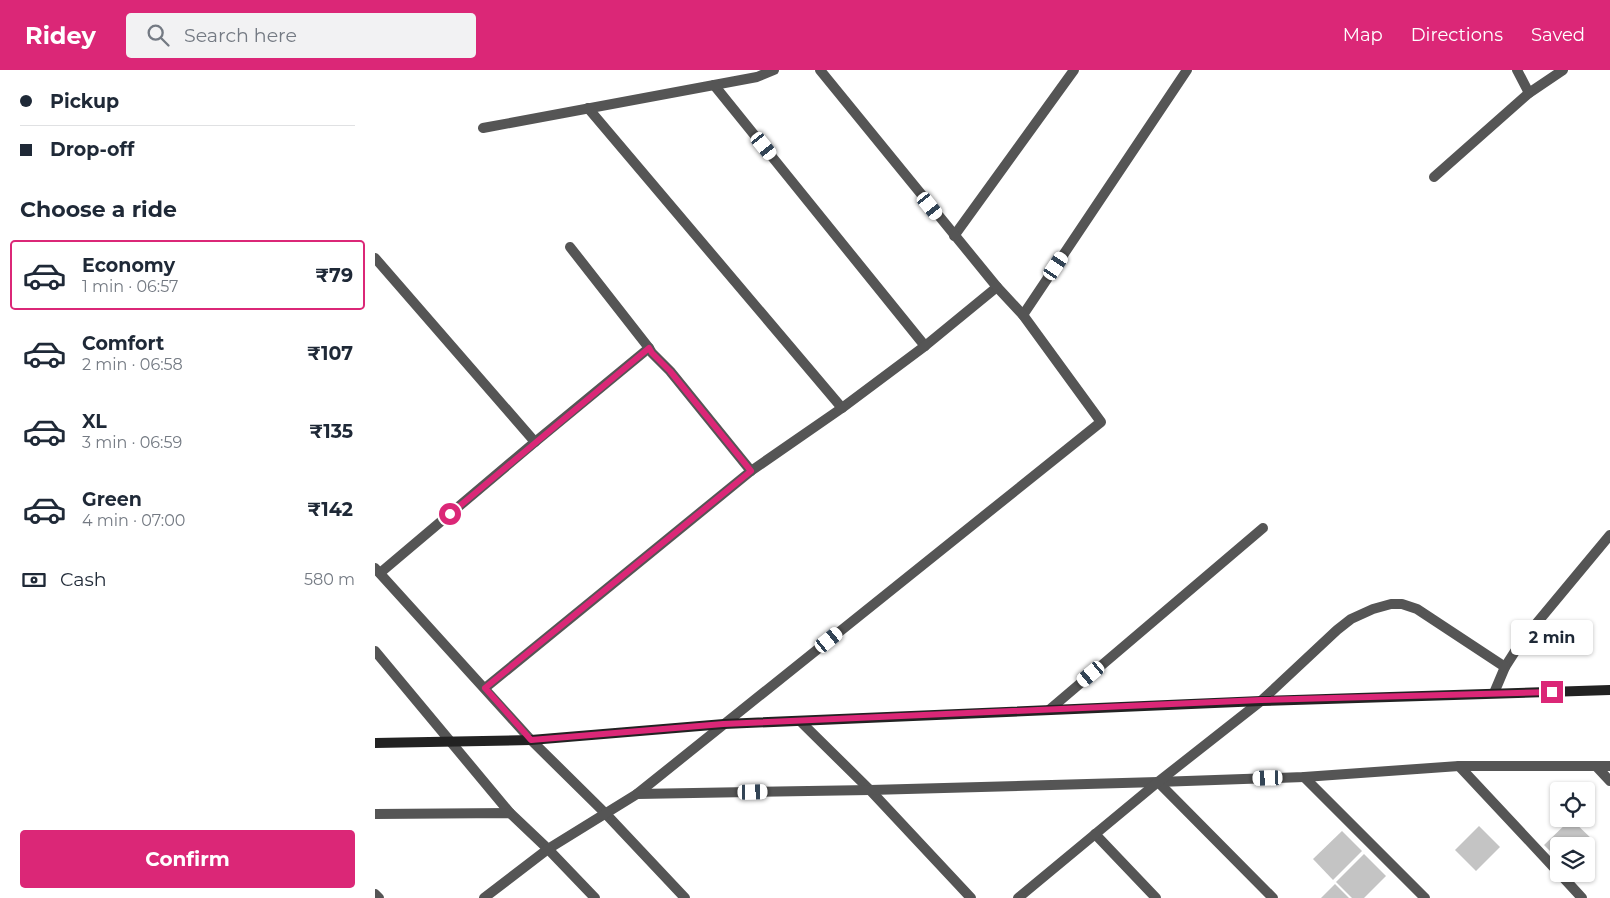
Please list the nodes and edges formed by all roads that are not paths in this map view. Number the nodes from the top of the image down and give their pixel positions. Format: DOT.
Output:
graph roads {
  1 [pos="775,70"];
  2 [pos="820,70"];
  3 [pos="1074,70"];
  4 [pos="1187,70"];
  5 [pos="1517,70"];
  6 [pos="1563,70"];
  7 [pos="714,85"];
  8 [pos="1529,93"];
  9 [pos="587,108"];
  10 [pos="483,128"];
  11 [pos="1433,177"];
  12 [pos="954,236"];
  13 [pos="569,247"];
  14 [pos="375,258"];
  15 [pos="997,287"];
  16 [pos="1023,315"];
  17 [pos="925,346"];
  18 [pos="649,348"];
  19 [pos="842,408"];
  20 [pos="535,442"];
  21 [pos="751,471"];
  22 [pos="1263,528"];
  23 [pos="1610,535"];
  24 [pos="377,570"];
  25 [pos="375,650"];
  26 [pos="1505,667"];
  27 [pos="485,688"];
  28 [pos="1610,690"];
  29 [pos="1494,693"];
  30 [pos="1261,700"];
  31 [pos="1049,710"];
  32 [pos="800,721"];
  33 [pos="723,724"];
  34 [pos="531,740"];
  35 [pos="451,741"];
  36 [pos="375,743"];
  37 [pos="1459,766"];
  38 [pos="1596,766"];
  39 [pos="1610,766"];
  40 [pos="1304,777"];
  41 [pos="1610,781"];
  42 [pos="1158,782"];
  43 [pos="870,790"];
  44 [pos="637,794"];
  45 [pos="510,813"];
  46 [pos="605,813"];
  47 [pos="375,814"];
  48 [pos="1095,834"];
  49 [pos="548,849"];
  50 [pos="1550,863"];
  51 [pos="1567,882"];
  52 [pos="375,894"];
  53 [pos="379,898"];
  54 [pos="484,898"];
  55 [pos="595,898"];
  56 [pos="685,898"];
  57 [pos="971,898"];
  58 [pos="1018,898"];
  59 [pos="1156,898"];
  60 [pos="1273,898"];
  61 [pos="1425,898"];
  62 [pos="1582,898"];
  1 -- 7 [label="street"];
  2 -- 12 [label="street"];
  3 -- 12 [label="street"];
  4 -- 16 [label="street"];
  5 -- 8 [label="street"];
  6 -- 8 [label="street"];
  7 -- 9 [label="street"];
  7 -- 17 [label="street"];
  8 -- 11 [label="street"];
  9 -- 10 [label="street"];
  9 -- 19 [label="street"];
  12 -- 15 [label="street"];
  13 -- 18 [label="street"];
  14 -- 20 [label="street"];
  15 -- 16 [label="street"];
  15 -- 17 [label="street"];
  16 -- 33 [label="street"];
  17 -- 19 [label="street"];
  18 -- 20 [label="street"];
  18 -- 21 [label="street"];
  19 -- 21 [label="street"];
  20 -- 24 [label="street"];
  21 -- 27 [label="street"];
  22 -- 31 [label="street"];
  23 -- 26 [label="street"];
  24 -- 27 [label="street"];
  25 -- 35 [label="street"];
  26 -- 29 [label="street"];
  26 -- 30 [label="street"];
  27 -- 34 [label="street"];
  28 -- 29 [label="street"];
  29 -- 30 [label="street"];
  30 -- 31 [label="street"];
  30 -- 42 [label="street"];
  31 -- 32 [label="street"];
  32 -- 33 [label="street"];
  32 -- 43 [label="street"];
  33 -- 34 [label="street"];
  33 -- 44 [label="street"];
  34 -- 35 [label="street"];
  34 -- 46 [label="street"];
  35 -- 36 [label="street"];
  35 -- 45 [label="street"];
  37 -- 38 [label="street"];
  37 -- 40 [label="street"];
  37 -- 50 [label="street"];
  38 -- 39 [label="street"];
  38 -- 41 [label="street"];
  40 -- 42 [label="street"];
  40 -- 61 [label="street"];
  42 -- 43 [label="street"];
  42 -- 48 [label="street"];
  42 -- 60 [label="street"];
  43 -- 44 [label="street"];
  43 -- 57 [label="street"];
  44 -- 46 [label="street"];
  45 -- 47 [label="street"];
  45 -- 49 [label="street"];
  46 -- 49 [label="street"];
  46 -- 56 [label="street"];
  48 -- 58 [label="street"];
  48 -- 59 [label="street"];
  49 -- 54 [label="street"];
  49 -- 55 [label="street"];
  51 -- 62 [label="street"];
  52 -- 53 [label="street"];
}
